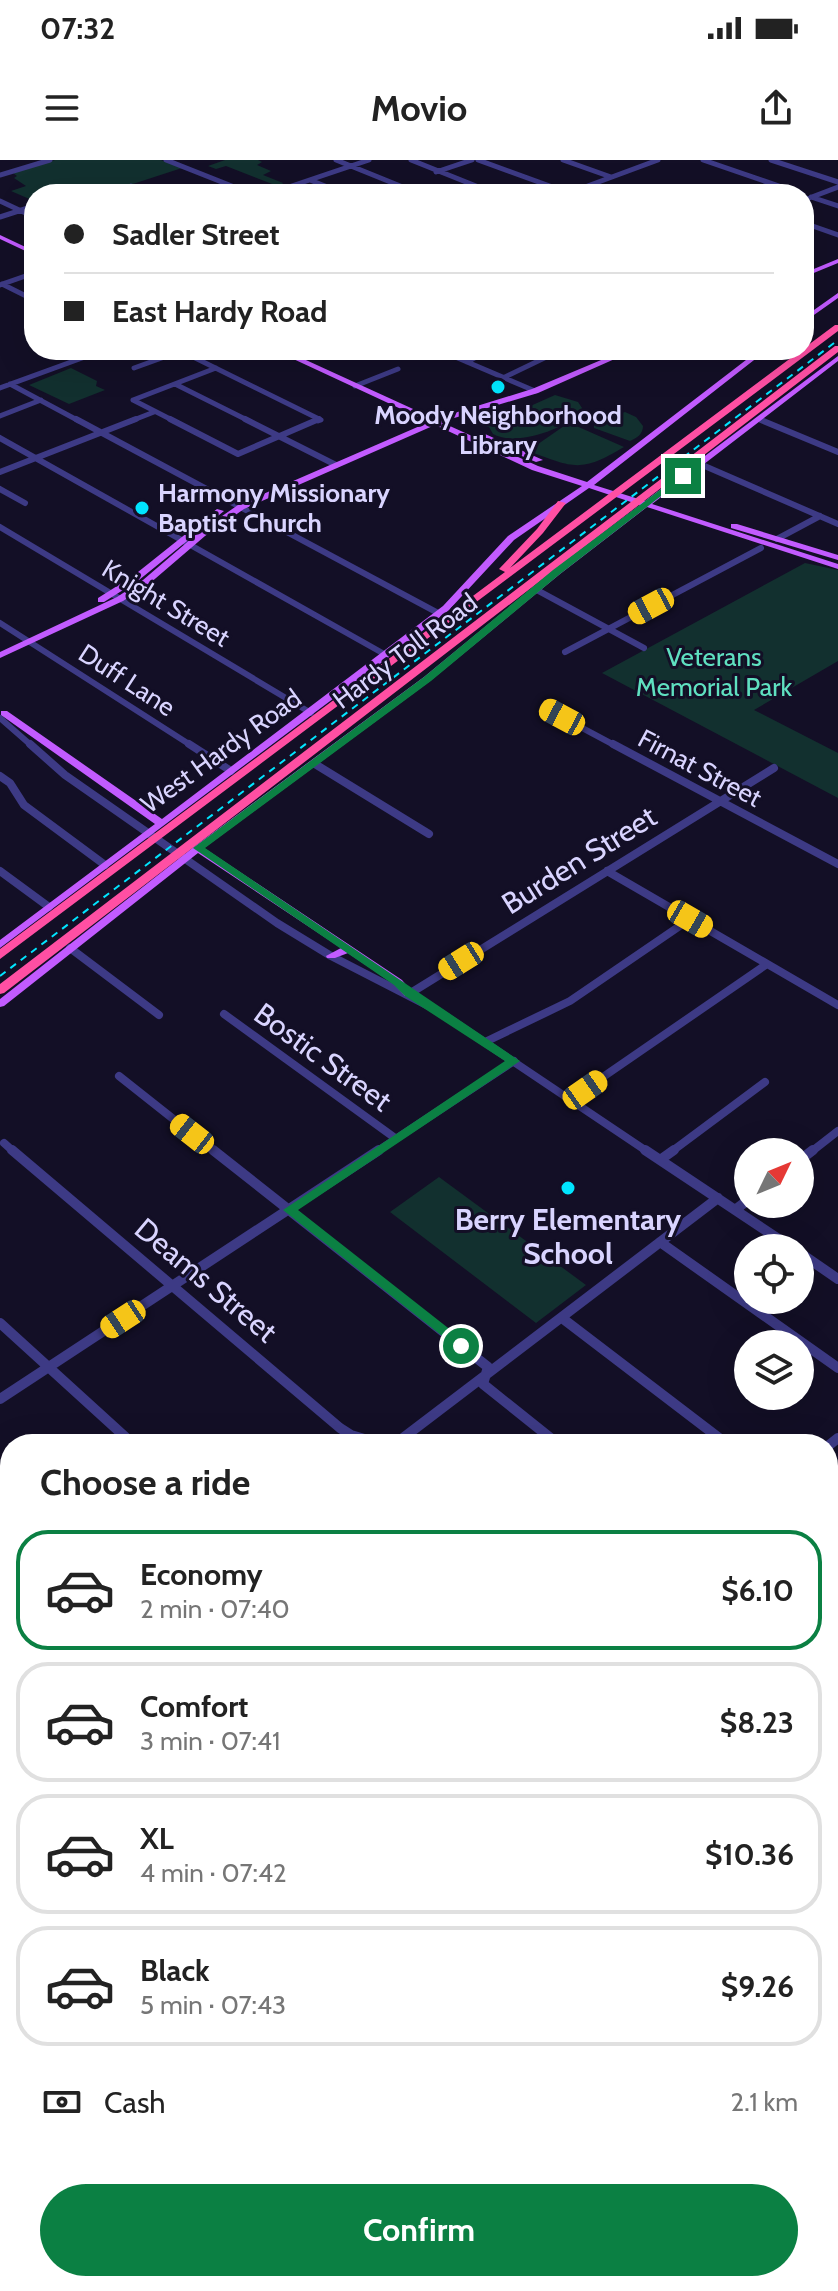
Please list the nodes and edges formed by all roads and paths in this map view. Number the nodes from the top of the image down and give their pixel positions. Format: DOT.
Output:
graph roads {
  1 [pos="50,160"];
  2 [pos="166,160"];
  3 [pos="336,160"];
  4 [pos="369,160"];
  5 [pos="411,160"];
  6 [pos="475,160"];
  7 [pos="563,160"];
  8 [pos="658,160"];
  9 [pos="703,160"];
  10 [pos="771,160"];
  11 [pos="349,167"];
  12 [pos="436,172"];
  13 [pos="1,174"];
  14 [pos="611,177"];
  15 [pos="310,180"];
  16 [pos="227,184"];
  17 [pos="298,184"];
  18 [pos="320,184"];
  19 [pos="394,184"];
  20 [pos="469,184"];
  21 [pos="540,184"];
  22 [pos="593,184"];
  23 [pos="770,184"];
  24 [pos="838,184"];
  25 [pos="814,196"];
  26 [pos="814,198"];
  27 [pos="0,201"];
  28 [pos="838,206"];
  29 [pos="24,209"];
  30 [pos="20,210"];
  31 [pos="24,212"];
  32 [pos="0,217"];
  33 [pos="814,227"];
  34 [pos="818,228"];
  35 [pos="814,230"];
  36 [pos="838,235"];
  37 [pos="0,238"];
  38 [pos="24,250"];
  39 [pos="838,259"];
  40 [pos="814,268"];
  41 [pos="24,277"];
  42 [pos="1,285"];
  43 [pos="24,295"];
  44 [pos="838,295"];
  45 [pos="814,313"];
  46 [pos="838,327"];
  47 [pos="814,345"];
  48 [pos="837,358"];
  49 [pos="76,360"];
  50 [pos="154,360"];
  51 [pos="200,360"];
  52 [pos="462,360"];
  53 [pos="471,360"];
  54 [pos="540,360"];
  55 [pos="599,360"];
  56 [pos="750,360"];
  57 [pos="794,360"];
  58 [pos="306,361"];
  59 [pos="467,362"];
  60 [pos="134,368"];
  61 [pos="216,368"];
  62 [pos="398,369"];
  63 [pos="503,378"];
  64 [pos="10,384"];
  65 [pos="175,384"];
  66 [pos="358,385"];
  67 [pos="0,388"];
  68 [pos="531,390"];
  69 [pos="514,393"];
  70 [pos="41,400"];
  71 [pos="492,404"];
  72 [pos="154,412"];
  73 [pos="0,416"];
  74 [pos="762,418"];
  75 [pos="433,420"];
  76 [pos="455,430"];
  77 [pos="101,433"];
  78 [pos="0,438"];
  79 [pos="283,438"];
  80 [pos="838,452"];
  81 [pos="35,459"];
  82 [pos="332,463"];
  83 [pos="700,464"];
  84 [pos="0,472"];
  85 [pos="576,480"];
  86 [pos="594,480"];
  87 [pos="0,489"];
  88 [pos="582,489"];
  89 [pos="653,499"];
  90 [pos="25,503"];
  91 [pos="561,503"];
  92 [pos="665,503"];
  93 [pos="237,506"];
  94 [pos="641,509"];
  95 [pos="656,514"];
  96 [pos="820,516"];
  97 [pos="838,524"];
  98 [pos="0,527"];
  99 [pos="777,539"];
  100 [pos="185,542"];
  101 [pos="761,548"];
  102 [pos="838,564"];
  103 [pos="535,589"];
  104 [pos="116,597"];
  105 [pos="478,598"];
  106 [pos="438,613"];
  107 [pos="506,613"];
  108 [pos="0,623"];
  109 [pos="607,629"];
  110 [pos="26,640"];
  111 [pos="0,647"];
  112 [pos="644,648"];
  113 [pos="565,652"];
  114 [pos="0,655"];
  115 [pos="386,655"];
  116 [pos="543,707"];
  117 [pos="311,713"];
  118 [pos="1,714"];
  119 [pos="60,753"];
  120 [pos="45,758"];
  121 [pos="315,764"];
  122 [pos="774,768"];
  123 [pos="231,771"];
  124 [pos="0,776"];
  125 [pos="255,794"];
  126 [pos="721,801"];
  127 [pos="161,823"];
  128 [pos="429,834"];
  129 [pos="198,848"];
  130 [pos="838,864"];
  131 [pos="105,865"];
  132 [pos="0,871"];
  133 [pos="607,871"];
  134 [pos="49,907"];
  135 [pos="690,919"];
  136 [pos="0,945"];
  137 [pos="70,948"];
  138 [pos="348,949"];
  139 [pos="0,955"];
  140 [pos="331,956"];
  141 [pos="767,964"];
  142 [pos="0,990"];
  143 [pos="409,994"];
  144 [pos="0,1004"];
  145 [pos="838,1005"];
  146 [pos="224,1014"];
  147 [pos="159,1015"];
  148 [pos="485,1042"];
  149 [pos="514,1061"];
  150 [pos="119,1076"];
  151 [pos="765,1082"];
  152 [pos="571,1099"];
  153 [pos="838,1131"];
  154 [pos="395,1138"];
  155 [pos="4,1143"];
  156 [pos="814,1149"];
  157 [pos="660,1160"];
  158 [pos="718,1198"];
  159 [pos="734,1209"];
  160 [pos="289,1210"];
  161 [pos="747,1218"];
  162 [pos="771,1234"];
  163 [pos="660,1242"];
  164 [pos="814,1263"];
  165 [pos="838,1279"];
  166 [pos="173,1286"];
  167 [pos="562,1318"];
  168 [pos="0,1323"];
  169 [pos="49,1368"];
  170 [pos="838,1368"];
  171 [pos="484,1376"];
  172 [pos="0,1399"];
  173 [pos="122,1434"];
  174 [pos="349,1434"];
  175 [pos="408,1434"];
  176 [pos="546,1434"];
  177 [pos="714,1434"];
  1 -- 13 [label="street"];
  2 -- 16 [label="street"];
  3 -- 11 [label="street"];
  4 -- 11 [label="street"];
  5 -- 12 [label="street"];
  6 -- 12 [label="street"];
  6 -- 21 [label="street"];
  7 -- 14 [label="street"];
  8 -- 14 [label="street"];
  9 -- 23 [label="street"];
  10 -- 24 [label="street"];
  11 -- 15 [label="street"];
  11 -- 19 [label="street"];
  12 -- 20 [label="street"];
  14 -- 22 [label="street"];
  15 -- 17 [label="street"];
  15 -- 18 [label="street"];
  24 -- 25 [label="street"];
  26 -- 28 [label="street"];
  27 -- 30 [label="street"];
  29 -- 30 [label="street"];
  30 -- 31 [label="street"];
  30 -- 32 [label="street"];
  33 -- 34 [label="street"];
  34 -- 35 [label="street"];
  34 -- 36 [label="street"];
  37 -- 38 [label="main road"];
  39 -- 40 [label="main road"];
  41 -- 42 [label="street"];
  42 -- 43 [label="street"];
  44 -- 45 [label="main road"];
  46 -- 47 [label="highway, Hardy Toll Road"];
  48 -- 74 [label="highway"];
  48 -- 125 [label="highway, Hardy Toll Road"];
  49 -- 64 [label="street"];
  50 -- 60 [label="street"];
  51 -- 61 [label="street"];
  52 -- 59 [label="street"];
  53 -- 59 [label="street"];
  54 -- 63 [label="street"];
  55 -- 68 [label="main road"];
  56 -- 86 [label="main road, West Hardy Road"];
  57 -- 105 [label="highway, Hardy Toll Road"];
  58 -- 66 [label="main road"];
  59 -- 63 [label="street"];
  61 -- 65 [label="street"];
  61 -- 79 [label="street"];
  62 -- 66 [label="street"];
  63 -- 68 [label="street"];
  64 -- 67 [label="street"];
  64 -- 70 [label="street"];
  65 -- 72 [label="street"];
  65 -- 79 [label="street"];
  66 -- 75 [label="main road"];
  68 -- 69 [label="main road"];
  68 -- 71 [label="main road"];
  69 -- 71 [label="main road"];
  69 -- 75 [label="main road"];
  70 -- 73 [label="street"];
  70 -- 77 [label="street"];
  71 -- 75 [label="main road"];
  72 -- 77 [label="street"];
  72 -- 79 [label="street"];
  74 -- 80 [label="street"];
  74 -- 83 [label="main road"];
  75 -- 76 [label="main road"];
  75 -- 82 [label="main road"];
  76 -- 85 [label="main road"];
  76 -- 85 [label="main road"];
  77 -- 81 [label="street"];
  77 -- 93 [label="street"];
  78 -- 81 [label="street"];
  79 -- 82 [label="street"];
  81 -- 84 [label="street"];
  81 -- 100 [label="street"];
  82 -- 93 [label="main road"];
  83 -- 89 [label="main road"];
  83 -- 96 [label="street"];
  85 -- 86 [label="main road"];
  85 -- 88 [label="main road"];
  85 -- 102 [label="main road"];
  86 -- 88 [label="main road, West Hardy Road"];
  87 -- 90 [label="street"];
  88 -- 91 [label="main road, West Hardy Road"];
  89 -- 92 [label="main road"];
  89 -- 94 [label="main road"];
  91 -- 105 [label="highway"];
  91 -- 106 [label="main road, West Hardy Road"];
  92 -- 95 [label="main road"];
  92 -- 99 [label="main road"];
  93 -- 100 [label="main road"];
  93 -- 106 [label="street"];
  94 -- 95 [label="main road"];
  94 -- 103 [label="main road"];
  95 -- 101 [label="main road"];
  96 -- 97 [label="street"];
  96 -- 99 [label="street"];
  98 -- 104 [label="street, Knight Street"];
  99 -- 102 [label="main road"];
  100 -- 104 [label="main road"];
  100 -- 115 [label="street"];
  101 -- 102 [label="main road"];
  101 -- 109 [label="street"];
  103 -- 107 [label="main road"];
  103 -- 109 [label="street"];
  104 -- 110 [label="main road"];
  104 -- 117 [label="street, Knight Street"];
  105 -- 139 [label="highway, Hardy Toll Road"];
  106 -- 115 [label="main road, West Hardy Road"];
  107 -- 121 [label="main road"];
  107 -- 125 [label="highway"];
  108 -- 110 [label="street, Duff Lane"];
  109 -- 112 [label="street"];
  109 -- 113 [label="street"];
  110 -- 111 [label="main road"];
  110 -- 114 [label="main road"];
  110 -- 123 [label="street, Duff Lane"];
  115 -- 117 [label="main road, West Hardy Road"];
  116 -- 126 [label="street, Firnat Street"];
  117 -- 123 [label="main road, West Hardy Road"];
  118 -- 119 [label="main road"];
  118 -- 120 [label="street"];
  119 -- 120 [label="main road"];
  119 -- 127 [label="main road"];
  120 -- 140 [label="street"];
  121 -- 128 [label="street"];
  121 -- 129 [label="main road"];
  122 -- 126 [label="street, Burden Street"];
  123 -- 127 [label="main road, West Hardy Road"];
  124 -- 131 [label="street"];
  125 -- 142 [label="highway, Hardy Toll Road"];
  126 -- 130 [label="street, Firnat Street"];
  126 -- 133 [label="street, Burden Street"];
  127 -- 131 [label="main road, West Hardy Road"];
  129 -- 137 [label="main road"];
  129 -- 138 [label="main road"];
  131 -- 134 [label="main road, West Hardy Road"];
  132 -- 134 [label="street"];
  133 -- 135 [label="street"];
  133 -- 143 [label="street, Burden Street"];
  134 -- 136 [label="main road, West Hardy Road"];
  135 -- 141 [label="street"];
  135 -- 148 [label="street"];
  137 -- 144 [label="main road"];
  137 -- 147 [label="street"];
  138 -- 140 [label="main road"];
  138 -- 143 [label="main road"];
  140 -- 143 [label="street"];
  141 -- 145 [label="street"];
  141 -- 152 [label="street"];
  143 -- 148 [label="street"];
  146 -- 154 [label="street, Bostic Street"];
  148 -- 149 [label="street"];
  149 -- 152 [label="street"];
  149 -- 154 [label="street"];
  150 -- 160 [label="street"];
  151 -- 157 [label="street"];
  152 -- 157 [label="street"];
  153 -- 156 [label="street"];
  154 -- 160 [label="street"];
  155 -- 166 [label="street, Deams Street"];
  157 -- 158 [label="street"];
  158 -- 159 [label="street"];
  158 -- 163 [label="street"];
  160 -- 166 [label="street"];
  160 -- 171 [label="street"];
  161 -- 162 [label="street"];
  163 -- 167 [label="street"];
  163 -- 170 [label="street"];
  164 -- 165 [label="street"];
  166 -- 169 [label="street"];
  166 -- 174 [label="street, Deams Street"];
  167 -- 171 [label="street"];
  167 -- 177 [label="street"];
  168 -- 169 [label="street"];
  169 -- 172 [label="street"];
  169 -- 173 [label="street"];
  171 -- 175 [label="street"];
  171 -- 176 [label="street"];
}
